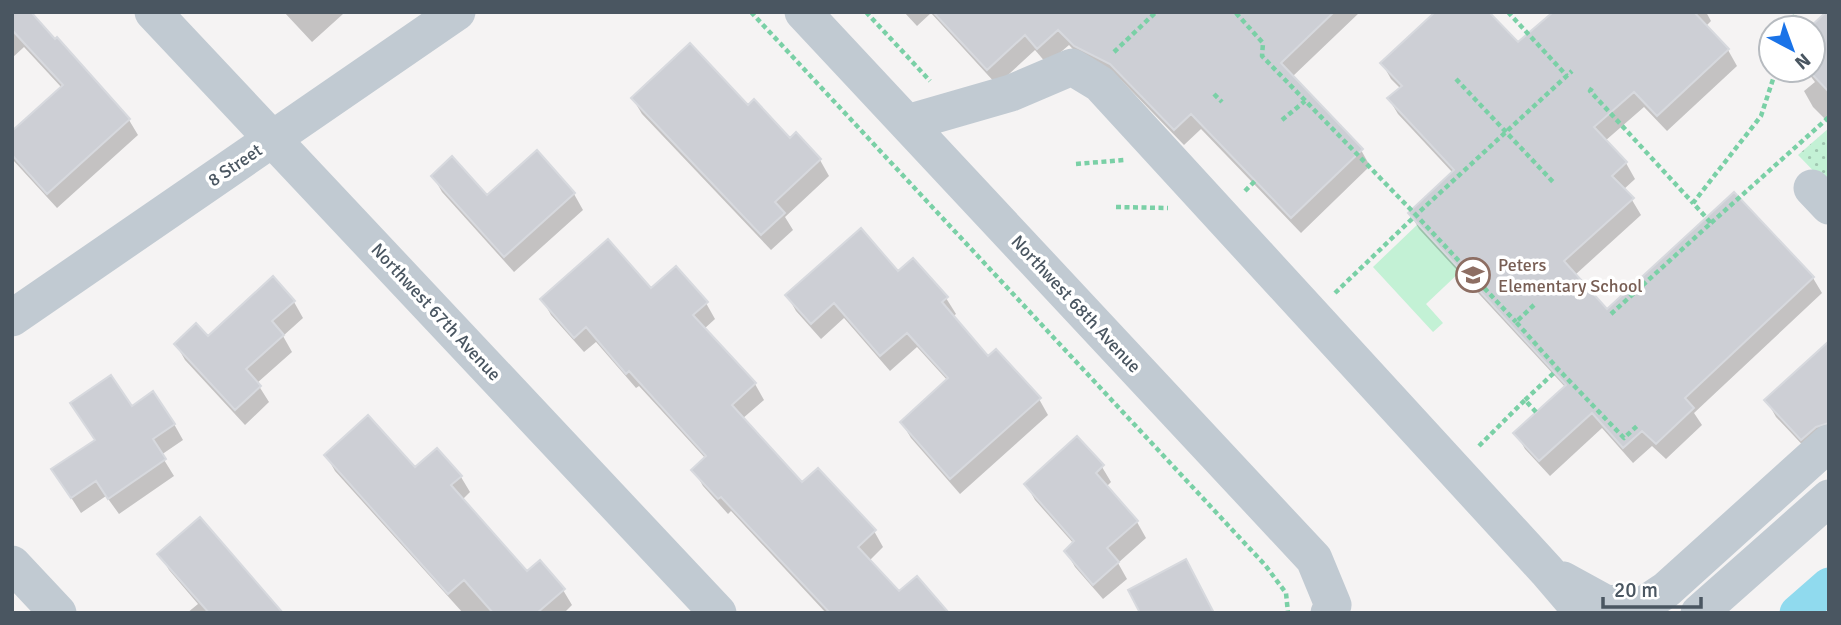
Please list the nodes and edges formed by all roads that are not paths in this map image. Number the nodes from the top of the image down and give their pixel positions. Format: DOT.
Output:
graph roads {
  1 [pos="153,12"];
  2 [pos="457,12"];
  3 [pos="803,12"];
  4 [pos="907,123"];
  5 [pos="273,139"];
  6 [pos="12,318"];
  7 [pos="1829,443"];
  8 [pos="1829,498"];
  9 [pos="12,564"];
  10 [pos="1547,571"];
  11 [pos="1331,609"];
  12 [pos="58,613"];
  13 [pos="718,613"];
  14 [pos="1583,613"];
  15 [pos="1699,613"];
  1 -- 5 [label="street, Northwest 67th Avenue"];
  2 -- 5 [label="street, 8 Street"];
  3 -- 4 [label="street, Northwest 68th Avenue"];
  4 -- 10 [label="street"];
  4 -- 11 [label="street, Northwest 68th Avenue"];
  5 -- 6 [label="street, 8 Street"];
  5 -- 13 [label="street, Northwest 67th Avenue"];
  7 -- 10 [label="street"];
  8 -- 15 [label="street"];
  9 -- 12 [label="street"];
  10 -- 14 [label="street"];
}
